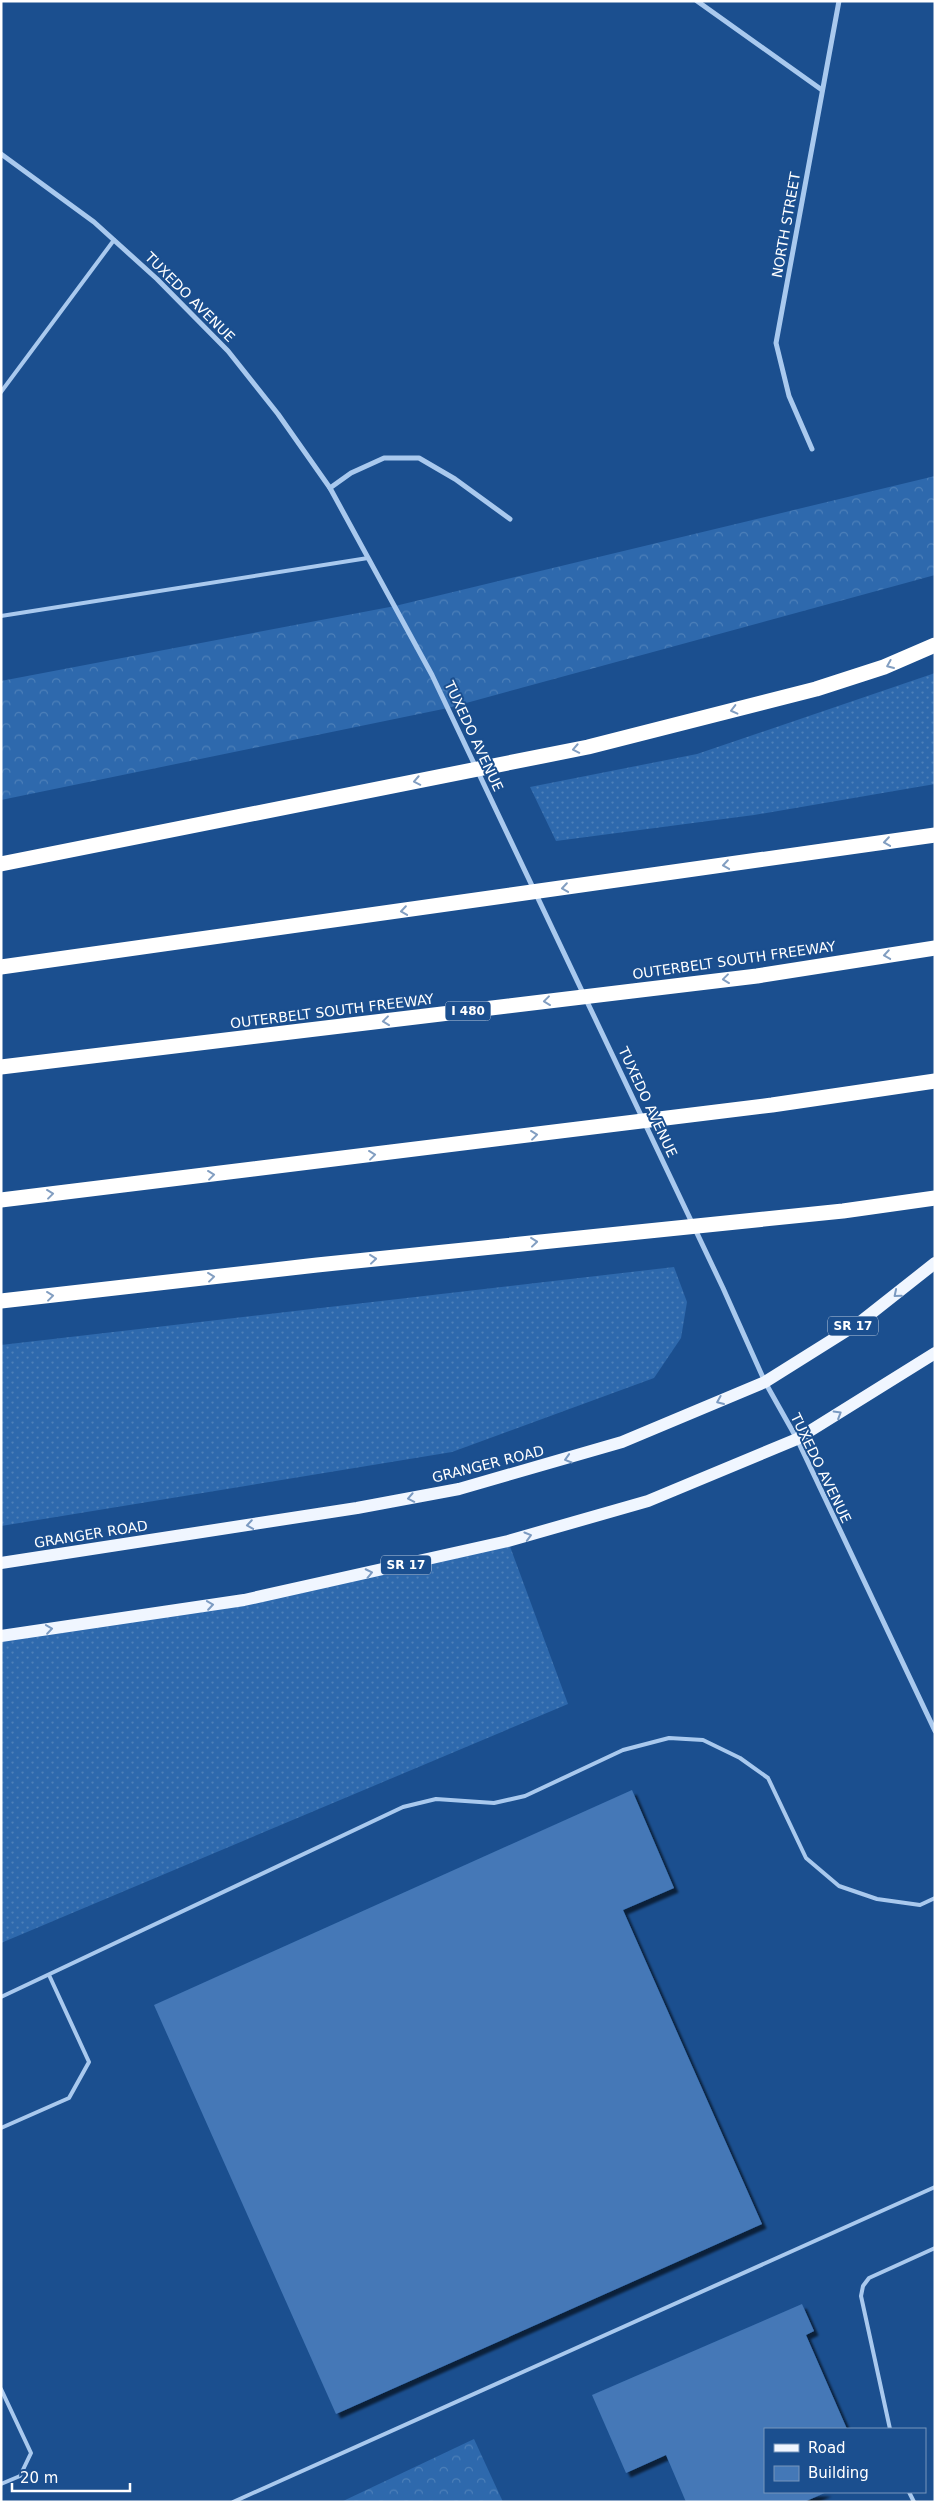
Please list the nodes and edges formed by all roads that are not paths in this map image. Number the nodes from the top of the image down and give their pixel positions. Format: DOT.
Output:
graph roads {
  1 [pos="697,1"];
  2 [pos="839,1"];
  3 [pos="822,90"];
  4 [pos="1,154"];
  5 [pos="114,240"];
  6 [pos="1,392"];
  7 [pos="812,449"];
  8 [pos="330,488"];
  9 [pos="510,520"];
  10 [pos="368,558"];
  11 [pos="1,616"];
  12 [pos="935,645"];
  13 [pos="935,835"];
  14 [pos="1,864"];
  15 [pos="935,948"];
  16 [pos="1,968"];
  17 [pos="1,1067"];
  18 [pos="935,1081"];
  19 [pos="935,1198"];
  20 [pos="1,1200"];
  21 [pos="935,1263"];
  22 [pos="1,1301"];
  23 [pos="935,1353"];
  24 [pos="765,1382"];
  25 [pos="797,1439"];
  26 [pos="1,1563"];
  27 [pos="1,1636"];
  28 [pos="935,1731"];
  29 [pos="935,1898"];
  30 [pos="49,1975"];
  31 [pos="1,1997"];
  32 [pos="1,2128"];
  33 [pos="935,2187"];
  34 [pos="935,2248"];
  35 [pos="1,2389"];
  36 [pos="890,2428"];
  37 [pos="1,2484"];
  38 [pos="233,2502"];
  1 -- 3 [label="street"];
  2 -- 3 [label="street, NORTH STREET"];
  3 -- 7 [label="street, NORTH STREET"];
  4 -- 5 [label="street, TUXEDO AVENUE"];
  5 -- 6 [label="lane"];
  5 -- 8 [label="street, TUXEDO AVENUE"];
  8 -- 9 [label="street"];
  8 -- 10 [label="street, TUXEDO AVENUE"];
  10 -- 11 [label="lane"];
  10 -- 24 [label="street, TUXEDO AVENUE"];
  12 -- 14 [label="highway, one-way"];
  13 -- 16 [label="highway, one-way"];
  15 -- 17 [label="highway, OUTERBELT SOUTH FREEWAY / I 480, one-way"];
  20 -- 18 [label="highway, one-way"];
  22 -- 19 [label="highway, one-way"];
  21 -- 24 [label="main road, GRANGER ROAD / SR 17, one-way"];
  25 -- 23 [label="main road, SR 17, one-way"];
  24 -- 25 [label="street, TUXEDO AVENUE"];
  24 -- 26 [label="main road, GRANGER ROAD / SR 17, one-way"];
  27 -- 25 [label="main road, SR 17, one-way"];
  25 -- 28 [label="street, TUXEDO AVENUE"];
  29 -- 30 [label="lane"];
  30 -- 31 [label="lane"];
  30 -- 32 [label="lane"];
  33 -- 38 [label="lane"];
  34 -- 36 [label="lane"];
  35 -- 37 [label="lane"];
}
